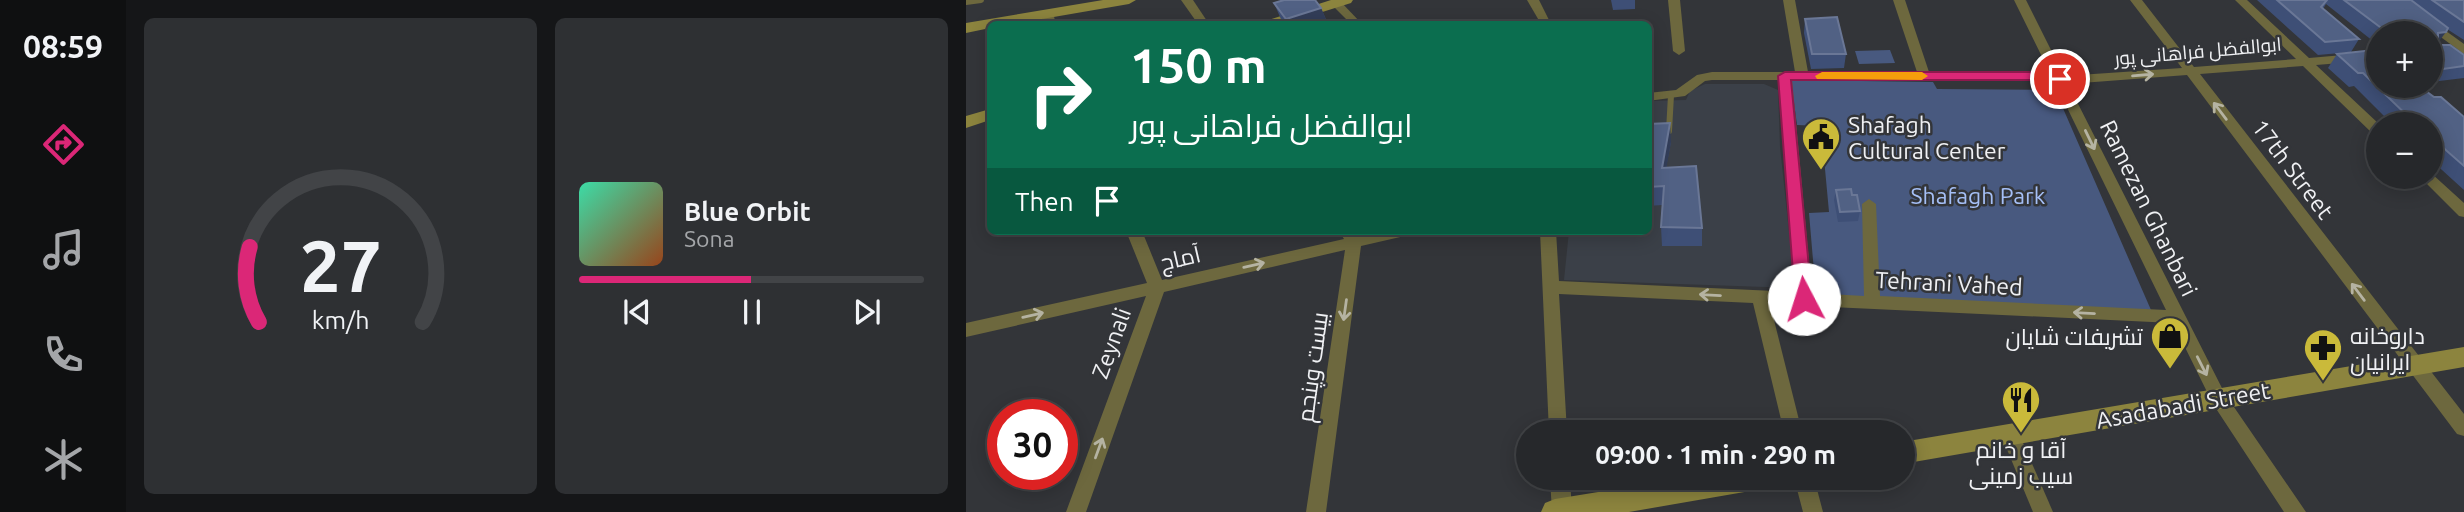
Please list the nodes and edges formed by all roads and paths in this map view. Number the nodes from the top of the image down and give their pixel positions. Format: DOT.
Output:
graph roads {
  1 [pos="981,0"];
  2 [pos="1129,0"];
  3 [pos="1187,0"];
  4 [pos="1533,0"];
  5 [pos="1674,0"];
  6 [pos="1789,0"];
  7 [pos="1899,0"];
  8 [pos="2020,0"];
  9 [pos="2136,0"];
  10 [pos="2241,0"];
  11 [pos="2396,0"];
  12 [pos="966,2"];
  13 [pos="1341,2"];
  14 [pos="1049,19"];
  15 [pos="1031,21"];
  16 [pos="1202,21"];
  17 [pos="1280,21"];
  18 [pos="1355,21"];
  19 [pos="1544,21"];
  20 [pos="987,26"];
  21 [pos="966,28"];
  22 [pos="2463,49"];
  23 [pos="2443,50"];
  24 [pos="1679,51"];
  25 [pos="2366,57"];
  26 [pos="2305,62"];
  27 [pos="2190,72"];
  28 [pos="1785,76"];
  29 [pos="1802,76"];
  30 [pos="1924,76"];
  31 [pos="2060,79"];
  32 [pos="1671,95"];
  33 [pos="1652,97"];
  34 [pos="987,115"];
  35 [pos="2366,120"];
  36 [pos="966,122"];
  37 [pos="1669,135"];
  38 [pos="2440,189"];
  39 [pos="1869,204"];
  40 [pos="2464,212"];
  41 [pos="1136,235"];
  42 [pos="1368,235"];
  43 [pos="1548,235"];
  44 [pos="1350,237"];
  45 [pos="1157,287"];
  46 [pos="1551,287"];
  47 [pos="1760,297"];
  48 [pos="1804,299"];
  49 [pos="1872,302"];
  50 [pos="2177,317"];
  51 [pos="966,330"];
  52 [pos="2464,357"];
  53 [pos="2414,366"];
  54 [pos="2219,399"];
  55 [pos="1557,420"];
  56 [pos="1790,420"];
  57 [pos="2464,428"];
  58 [pos="2010,435"];
  59 [pos="1915,451"];
  60 [pos="1560,490"];
  61 [pos="1686,490"];
  62 [pos="1807,490"];
  63 [pos="1076,512"];
  64 [pos="1316,512"];
  65 [pos="1559,512"];
  66 [pos="1813,512"];
  67 [pos="2043,512"];
  68 [pos="2296,512"];
  1 -- 12 [label="lane"];
  2 -- 14 [label="main road"];
  3 -- 16 [label="street"];
  4 -- 19 [label="street"];
  5 -- 24 [label="street"];
  6 -- 29 [label="street"];
  7 -- 30 [label="street"];
  8 -- 31 [label="street, Ramezan Ghanbari"];
  9 -- 27 [label="street, 17th Street"];
  10 -- 26 [label="street"];
  11 -- 22 [label="street"];
  13 -- 17 [label="main road"];
  13 -- 18 [label="street"];
  14 -- 15 [label="main road"];
  20 -- 21 [label="main road"];
  22 -- 23 [label="street"];
  25 -- 26 [label="street, ابوالفضل فراهانی پور"];
  26 -- 27 [label="street, ابوالفضل فراهانی پور"];
  26 -- 35 [label="street"];
  31 -- 27 [label="street, ابوالفضل فراهانی پور, one-way"];
  53 -- 27 [label="street, 17th Street, one-way"];
  28 -- 29 [label="street, ابوالفضل فراهانی پور"];
  28 -- 32 [label="street, ابوالفضل فراهانی پور"];
  28 -- 48 [label="street"];
  29 -- 30 [label="street, ابوالفضل فراهانی پور"];
  30 -- 31 [label="street, ابوالفضل فراهانی پور"];
  31 -- 50 [label="street, Ramezan Ghanbari, one-way"];
  32 -- 33 [label="street, ابوالفضل فراهانی پور"];
  32 -- 37 [label="lane"];
  34 -- 36 [label="main road"];
  38 -- 40 [label="street"];
  39 -- 49 [label="street"];
  41 -- 45 [label="street, Zeynali"];
  42 -- 44 [label="street, آماج"];
  43 -- 46 [label="street"];
  45 -- 44 [label="street, آماج, one-way"];
  44 -- 64 [label="street, بیست وپنجم, one-way"];
  51 -- 45 [label="street, آماج, one-way"];
  63 -- 45 [label="street, Zeynali, one-way"];
  47 -- 46 [label="street, Tehrani Vahed, one-way"];
  46 -- 55 [label="street"];
  47 -- 48 [label="street, Tehrani Vahed"];
  47 -- 56 [label="street"];
  48 -- 49 [label="street, Tehrani Vahed"];
  50 -- 49 [label="street, Tehrani Vahed, one-way"];
  50 -- 54 [label="street, Ramezan Ghanbari, one-way"];
  52 -- 53 [label="main road, Asadabadi Street"];
  53 -- 54 [label="main road, Asadabadi Street"];
  53 -- 57 [label="street, 17th Street"];
  54 -- 58 [label="main road, Asadabadi Street"];
  54 -- 68 [label="street, Ramezan Ghanbari"];
  58 -- 59 [label="main road, Asadabadi Street"];
  58 -- 67 [label="street"];
  60 -- 65 [label="street"];
  61 -- 65 [label="main road"];
  62 -- 66 [label="street"];
}
